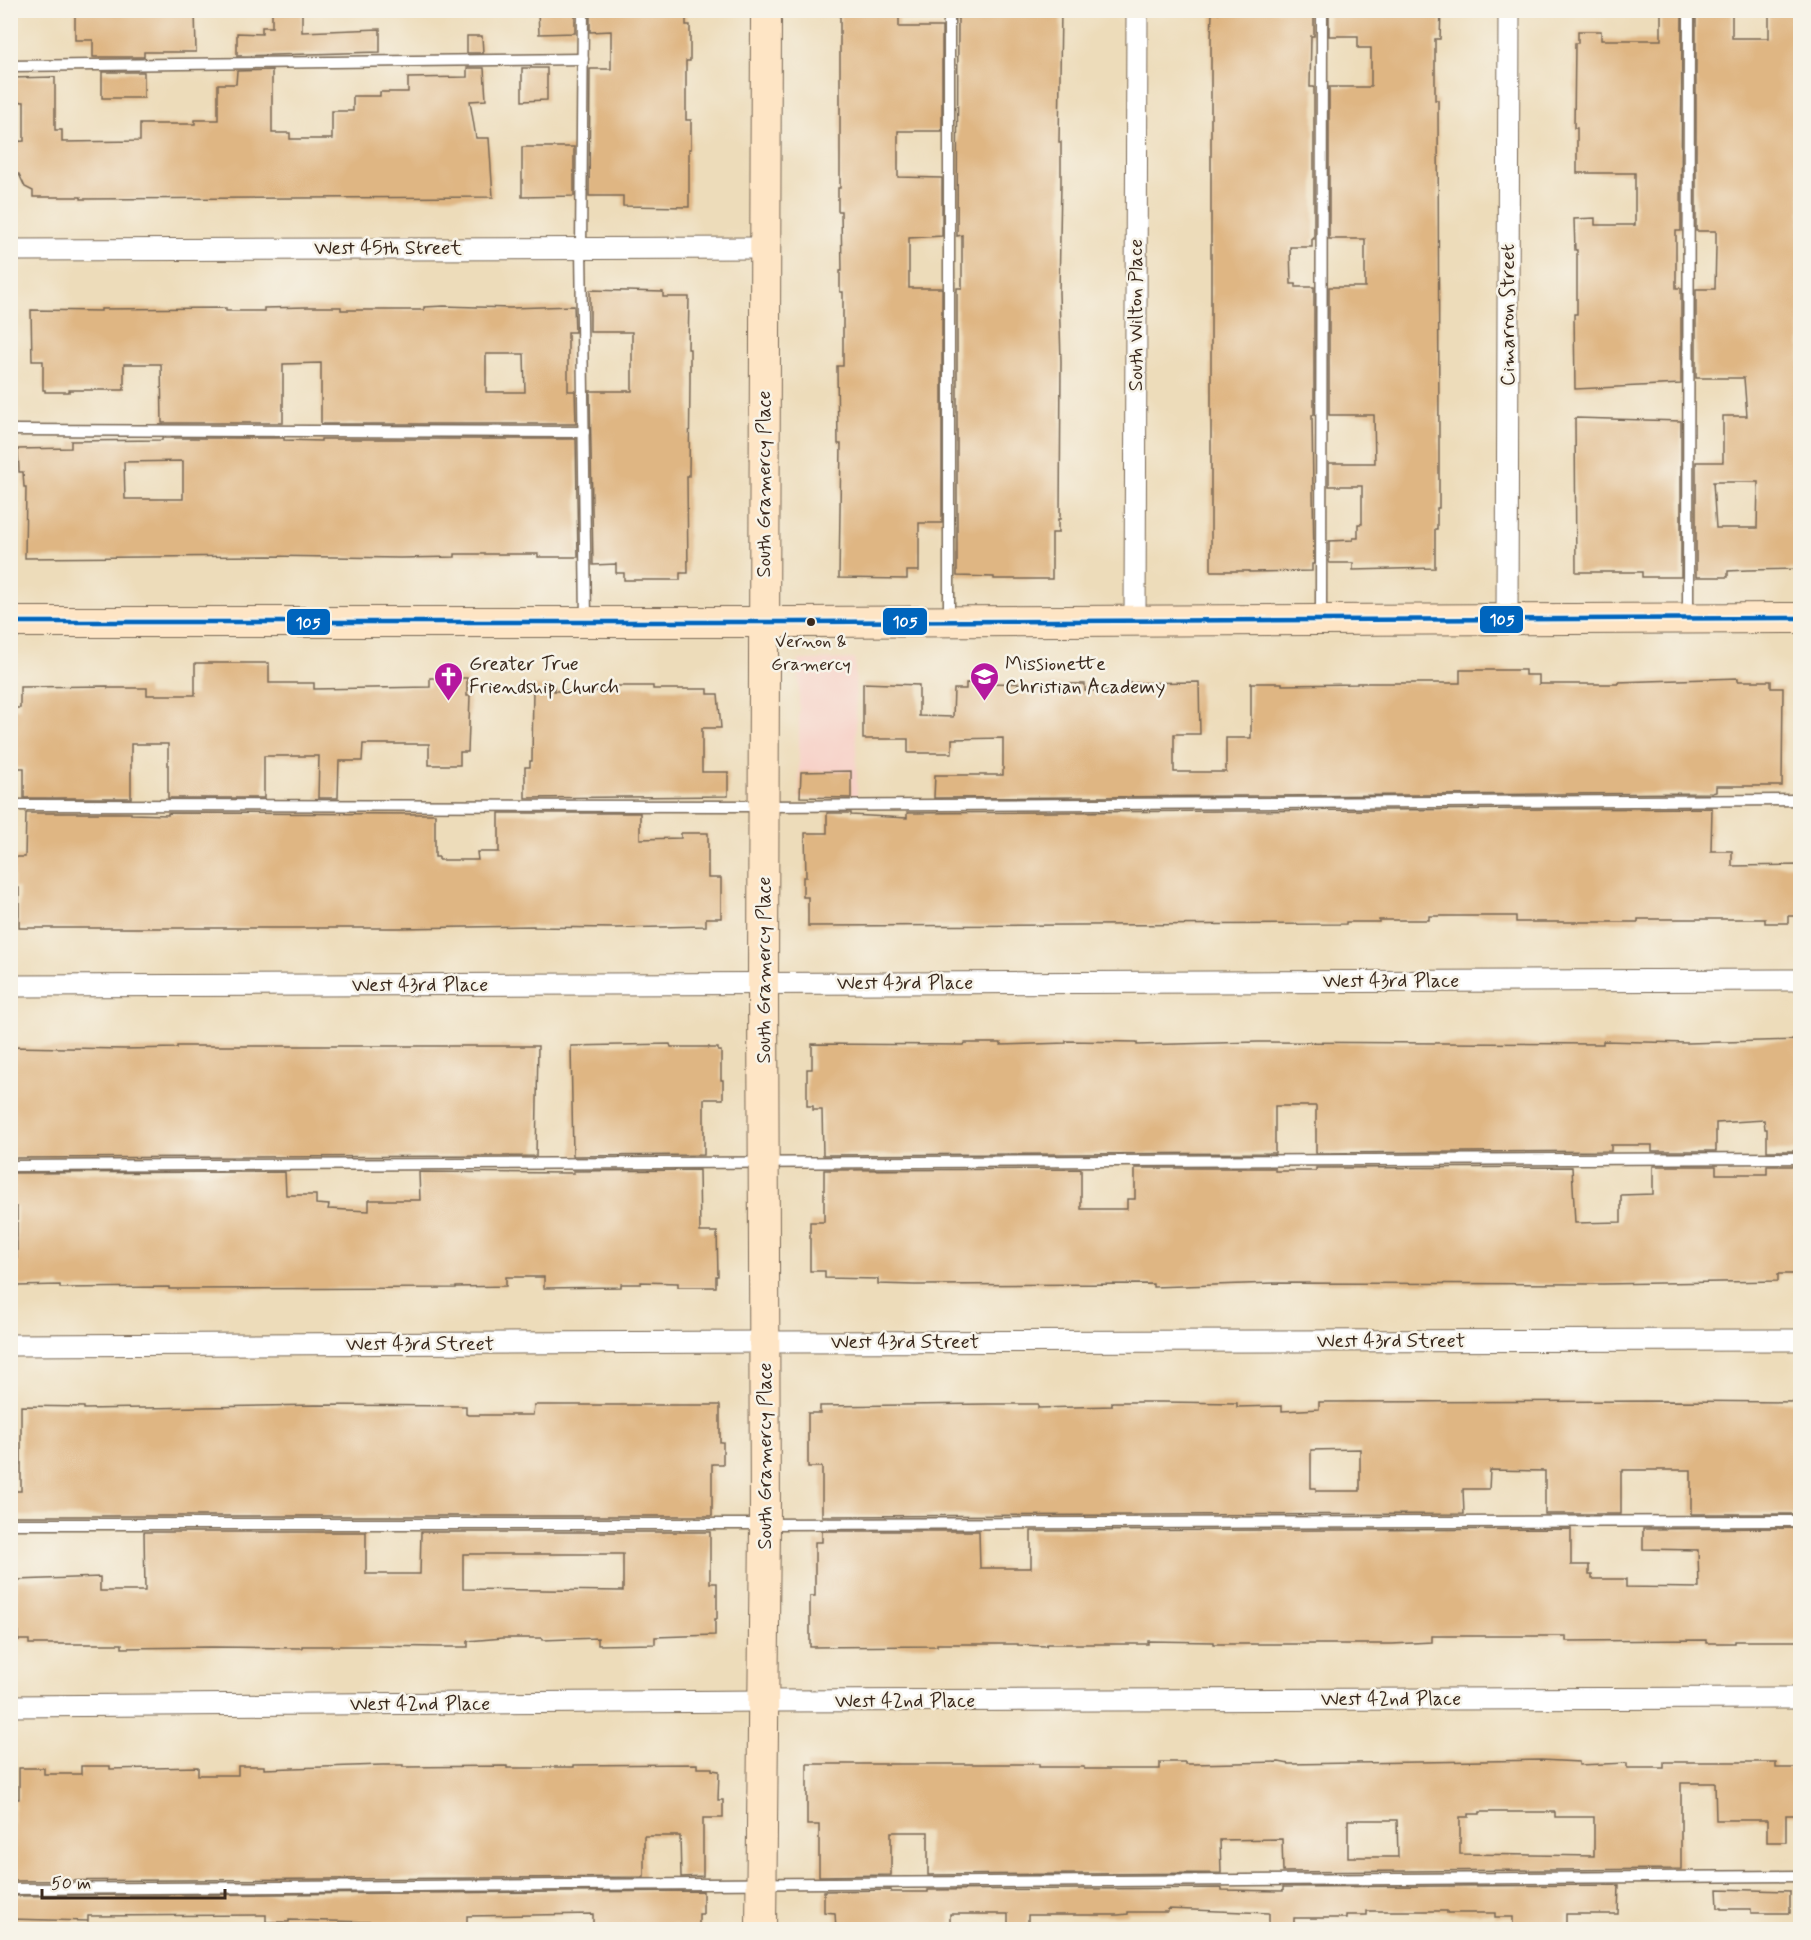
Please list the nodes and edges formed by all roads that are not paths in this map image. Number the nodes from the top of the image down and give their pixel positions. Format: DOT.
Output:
graph roads {
  1 [pos="583,10"];
  2 [pos="766,10"];
  3 [pos="949,10"];
  4 [pos="1137,10"];
  5 [pos="1322,10"];
  6 [pos="1509,10"];
  7 [pos="1689,10"];
  8 [pos="583,59"];
  9 [pos="10,66"];
  10 [pos="581,247"];
  11 [pos="766,248"];
  12 [pos="10,250"];
  13 [pos="10,430"];
  14 [pos="584,432"];
  15 [pos="1800,618"];
  16 [pos="1507,619"];
  17 [pos="1688,619"];
  18 [pos="1135,620"];
  19 [pos="1321,620"];
  20 [pos="10,621"];
  21 [pos="586,621"];
  22 [pos="763,621"];
  23 [pos="949,621"];
  24 [pos="1800,800"];
  25 [pos="10,805"];
  26 [pos="764,806"];
  27 [pos="1800,980"];
  28 [pos="763,984"];
  29 [pos="10,986"];
  30 [pos="1800,1158"];
  31 [pos="765,1163"];
  32 [pos="10,1166"];
  33 [pos="1800,1340"];
  34 [pos="766,1342"];
  35 [pos="10,1346"];
  36 [pos="1800,1521"];
  37 [pos="10,1524"];
  38 [pos="765,1524"];
  39 [pos="1800,1698"];
  40 [pos="764,1701"];
  41 [pos="10,1706"];
  42 [pos="1800,1876"];
  43 [pos="761,1884"];
  44 [pos="10,1889"];
  45 [pos="761,1929"];
  1 -- 8 [label="lane"];
  2 -- 11 [label="street, South Gramercy Place"];
  3 -- 23 [label="lane"];
  4 -- 18 [label="street, South Wilton Place"];
  5 -- 19 [label="lane"];
  6 -- 16 [label="street, Cimarron Street"];
  7 -- 17 [label="lane"];
  8 -- 9 [label="lane"];
  8 -- 10 [label="lane"];
  10 -- 11 [label="street, West 45th Street"];
  10 -- 12 [label="street, West 45th Street"];
  10 -- 14 [label="lane"];
  11 -- 22 [label="street, South Gramercy Place"];
  13 -- 14 [label="lane"];
  14 -- 21 [label="lane"];
  15 -- 17 [label="street"];
  16 -- 17 [label="street"];
  16 -- 19 [label="street"];
  18 -- 19 [label="street"];
  18 -- 23 [label="street"];
  20 -- 21 [label="street"];
  21 -- 22 [label="street"];
  22 -- 23 [label="street"];
  22 -- 26 [label="street, South Gramercy Place"];
  24 -- 26 [label="lane"];
  25 -- 26 [label="lane"];
  26 -- 28 [label="street, South Gramercy Place"];
  27 -- 28 [label="street, West 43rd Place"];
  28 -- 29 [label="street, West 43rd Place"];
  28 -- 31 [label="street, South Gramercy Place"];
  30 -- 31 [label="lane"];
  31 -- 32 [label="lane"];
  31 -- 34 [label="street, South Gramercy Place"];
  33 -- 34 [label="street, West 43rd Street"];
  34 -- 35 [label="street, West 43rd Street"];
  34 -- 38 [label="street, South Gramercy Place"];
  36 -- 38 [label="lane"];
  37 -- 38 [label="lane"];
  38 -- 40 [label="street, South Gramercy Place"];
  39 -- 40 [label="street, West 42nd Place"];
  40 -- 41 [label="street, West 42nd Place"];
  40 -- 43 [label="street, South Gramercy Place"];
  42 -- 43 [label="lane"];
  43 -- 44 [label="lane"];
  43 -- 45 [label="street, South Gramercy Place"];
}
